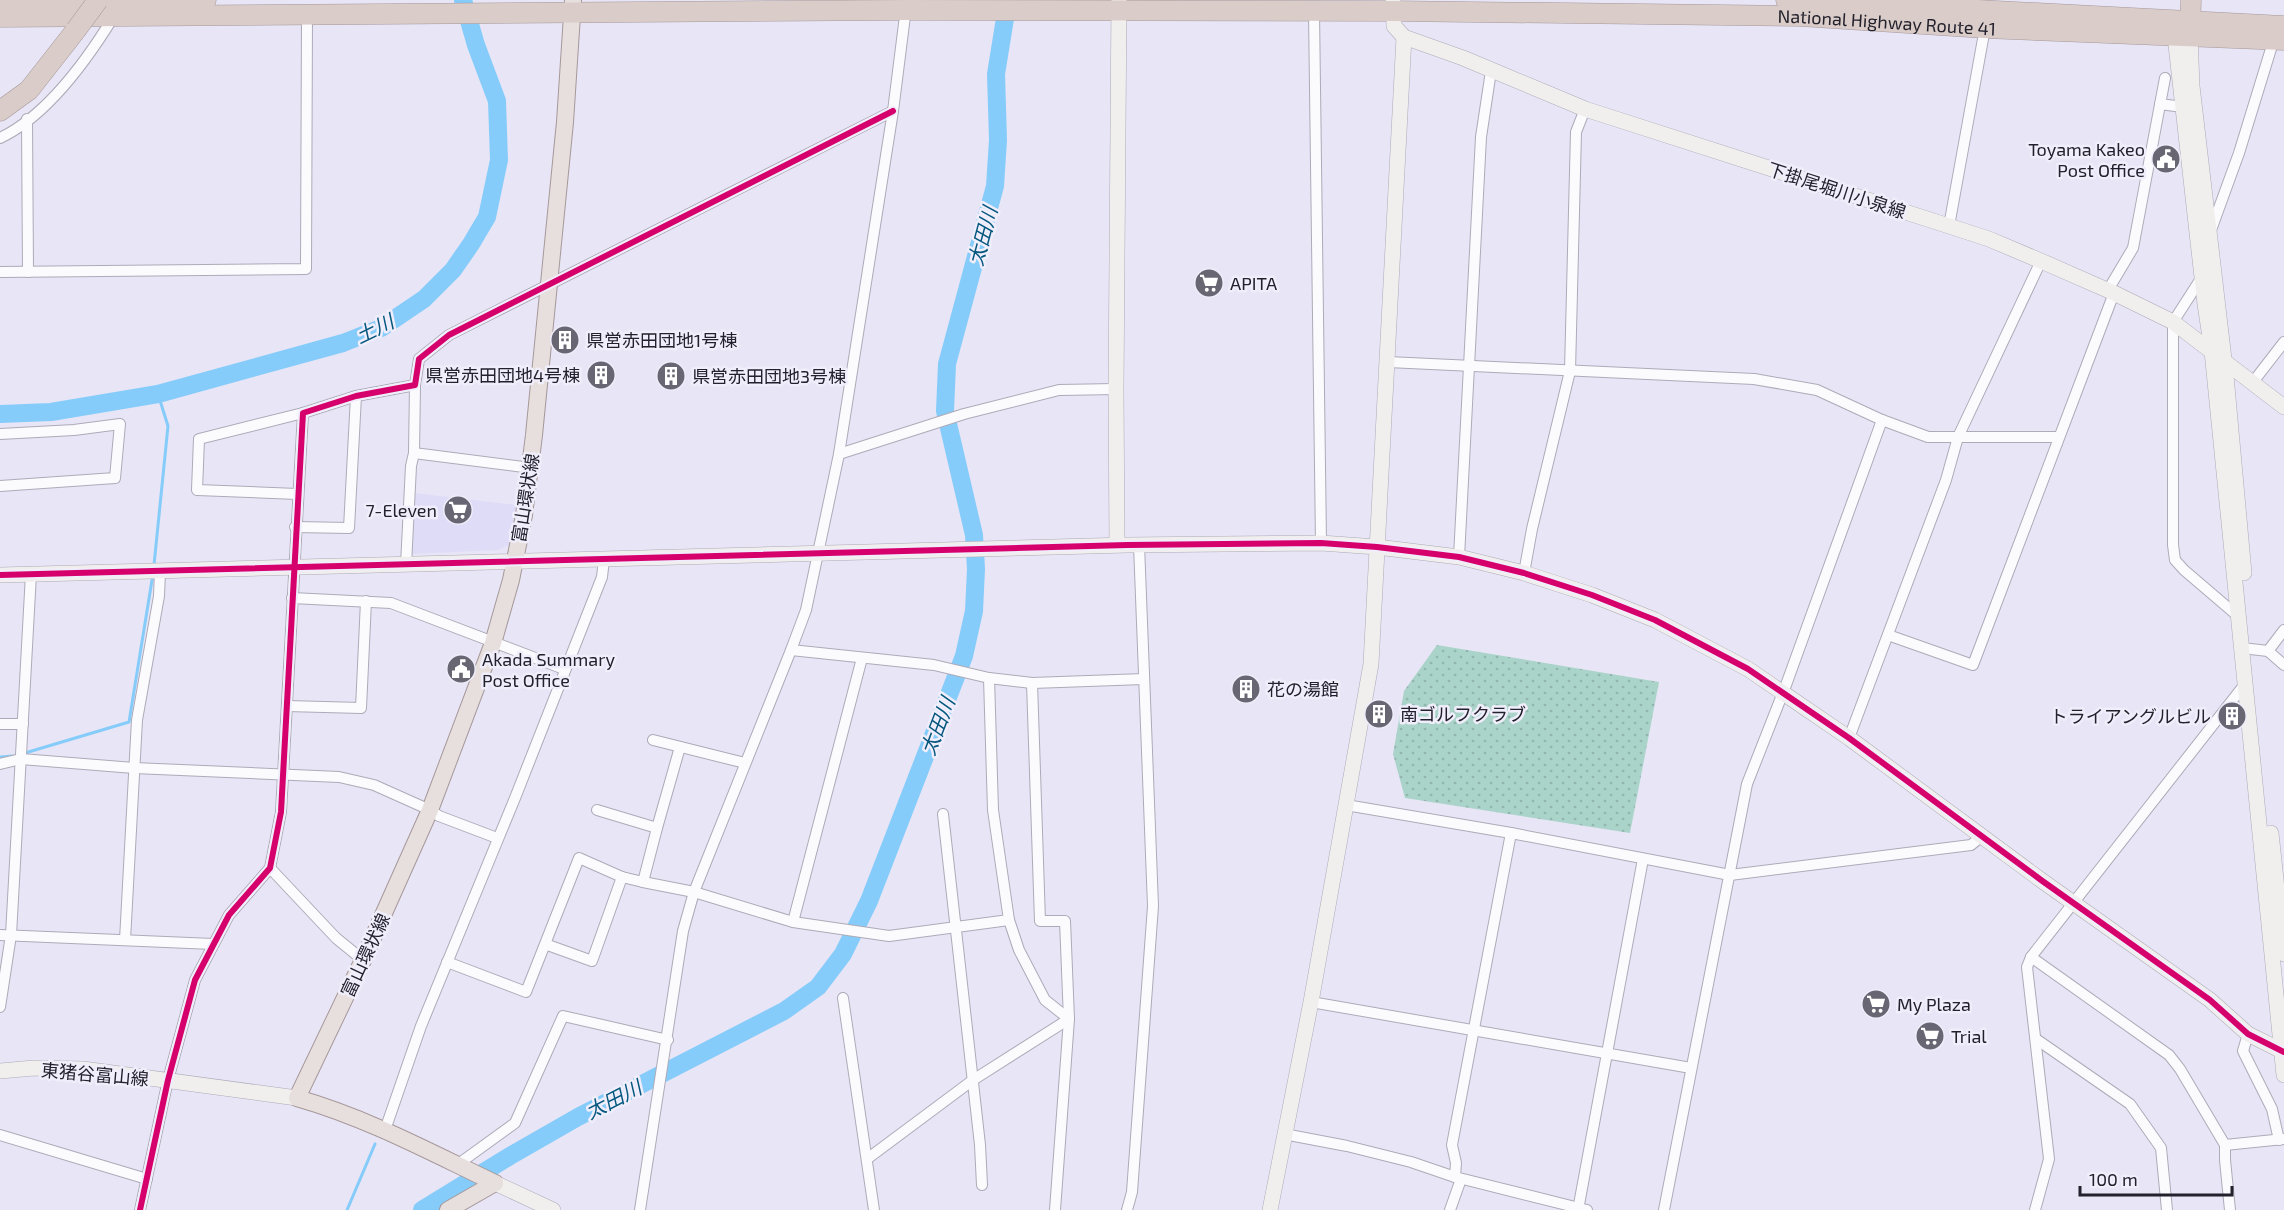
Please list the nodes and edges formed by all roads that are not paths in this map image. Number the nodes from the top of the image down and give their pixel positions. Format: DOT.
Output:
graph roads {
  1 [pos="84,0"];
  2 [pos="98,0"];
  3 [pos="206,0"];
  4 [pos="1786,0"];
  5 [pos="1802,0"];
  6 [pos="2178,0"];
  7 [pos="2191,0"];
  8 [pos="1899,2"];
  9 [pos="0,3"];
  10 [pos="907,5"];
  11 [pos="1118,5"];
  12 [pos="573,6"];
  13 [pos="1393,6"];
  14 [pos="1563,7"];
  15 [pos="1314,12"];
  16 [pos="1989,13"];
  17 [pos="307,15"];
  18 [pos="0,16"];
  19 [pos="114,16"];
  20 [pos="0,23"];
  21 [pos="2183,28"];
  22 [pos="70,30"];
  23 [pos="2281,35"];
  24 [pos="1404,38"];
  25 [pos="1491,71"];
  26 [pos="2165,78"];
  27 [pos="0,97"];
  28 [pos="2160,104"];
  29 [pos="2183,107"];
  30 [pos="1585,109"];
  31 [pos="0,111"];
  32 [pos="892,111"];
  33 [pos="27,119"];
  34 [pos="0,138"];
  35 [pos="1949,226"];
  36 [pos="2209,235"];
  37 [pos="2041,261"];
  38 [pos="28,272"];
  39 [pos="0,273"];
  40 [pos="2202,277"];
  41 [pos="548,284"];
  42 [pos="2111,291"];
  43 [pos="2173,322"];
  44 [pos="2284,342"];
  45 [pos="2212,351"];
  46 [pos="1388,362"];
  47 [pos="2224,362"];
  48 [pos="1469,366"];
  49 [pos="1570,371"];
  50 [pos="2253,382"];
  51 [pos="415,385"];
  52 [pos="1116,389"];
  53 [pos="356,396"];
  54 [pos="2284,407"];
  55 [pos="303,413"];
  56 [pos="1882,420"];
  57 [pos="0,434"];
  58 [pos="1958,437"];
  59 [pos="2058,437"];
  60 [pos="414,453"];
  61 [pos="839,454"];
  62 [pos="531,468"];
  63 [pos="0,486"];
  64 [pos="297,494"];
  65 [pos="295,527"];
  66 [pos="1321,543"];
  67 [pos="1139,544"];
  68 [pos="1117,545"];
  69 [pos="1377,547"];
  70 [pos="819,554"];
  71 [pos="1460,557"];
  72 [pos="604,559"];
  73 [pos="515,562"];
  74 [pos="406,564"];
  75 [pos="294,567"];
  76 [pos="160,571"];
  77 [pos="1524,573"];
  78 [pos="31,574"];
  79 [pos="0,575"];
  80 [pos="292,598"];
  81 [pos="366,601"];
  82 [pos="2239,617"];
  83 [pos="2284,630"];
  84 [pos="1888,634"];
  85 [pos="493,643"];
  86 [pos="2246,648"];
  87 [pos="791,650"];
  88 [pos="2268,651"];
  89 [pos="862,658"];
  90 [pos="2284,665"];
  91 [pos="564,669"];
  92 [pos="989,678"];
  93 [pos="1144,679"];
  94 [pos="1032,682"];
  95 [pos="2245,684"];
  96 [pos="1784,692"];
  97 [pos="287,706"];
  98 [pos="0,724"];
  99 [pos="23,724"];
  100 [pos="1849,738"];
  101 [pos="653,740"];
  102 [pos="680,747"];
  103 [pos="21,759"];
  104 [pos="0,764"];
  105 [pos="745,764"];
  106 [pos="134,768"];
  107 [pos="282,776"];
  108 [pos="1346,805"];
  109 [pos="430,810"];
  110 [pos="597,810"];
  111 [pos="943,814"];
  112 [pos="657,828"];
  113 [pos="1510,833"];
  114 [pos="1982,836"];
  115 [pos="497,838"];
  116 [pos="1643,859"];
  117 [pos="270,868"];
  118 [pos="1730,875"];
  119 [pos="622,877"];
  120 [pos="643,882"];
  121 [pos="694,892"];
  122 [pos="2075,903"];
  123 [pos="1009,920"];
  124 [pos="793,922"];
  125 [pos="957,928"];
  126 [pos="5,935"];
  127 [pos="125,940"];
  128 [pos="213,944"];
  129 [pos="545,944"];
  130 [pos="2284,954"];
  131 [pos="2031,957"];
  132 [pos="363,960"];
  133 [pos="447,962"];
  134 [pos="843,998"];
  135 [pos="1311,1002"];
  136 [pos="0,1007"];
  137 [pos="1069,1018"];
  138 [pos="1474,1030"];
  139 [pos="2248,1034"];
  140 [pos="2036,1038"];
  141 [pos="668,1040"];
  142 [pos="2283,1051"];
  143 [pos="1607,1053"];
  144 [pos="1691,1068"];
  145 [pos="0,1071"];
  146 [pos="2284,1075"];
  147 [pos="168,1080"];
  148 [pos="973,1080"];
  149 [pos="297,1098"];
  150 [pos="385,1130"];
  151 [pos="1284,1134"];
  152 [pos="0,1136"];
  153 [pos="2281,1140"];
  154 [pos="2225,1145"];
  155 [pos="867,1159"];
  156 [pos="457,1165"];
  157 [pos="1458,1178"];
  158 [pos="147,1179"];
  159 [pos="495,1183"];
  160 [pos="982,1185"];
  161 [pos="457,1207"];
  162 [pos="1581,1209"];
  163 [pos="140,1210"];
  164 [pos="553,1210"];
  165 [pos="640,1210"];
  166 [pos="874,1210"];
  167 [pos="1055,1210"];
  168 [pos="1127,1210"];
  169 [pos="1270,1210"];
  170 [pos="1450,1210"];
  171 [pos="1664,1210"];
  172 [pos="2035,1210"];
  173 [pos="2167,1210"];
  174 [pos="2230,1210"];
  1 -- 22 [label="highway"];
  2 -- 22 [label="highway, bridge"];
  3 -- 9 [label="highway"];
  4 -- 5 [label="highway, National Highway Route 41"];
  5 -- 8 [label="highway, National Highway Route 41"];
  6 -- 21 [label="highway"];
  7 -- 21 [label="highway"];
  8 -- 16 [label="highway, National Highway Route 41"];
  10 -- 11 [label="highway, National Highway Route 41"];
  10 -- 12 [label="highway, National Highway Route 41"];
  10 -- 32 [label="street"];
  11 -- 15 [label="highway, National Highway Route 41"];
  11 -- 52 [label="street"];
  12 -- 17 [label="highway, National Highway Route 41"];
  12 -- 41 [label="main road, 富山環状線"];
  13 -- 14 [label="highway, National Highway Route 41"];
  13 -- 15 [label="highway, National Highway Route 41"];
  13 -- 24 [label="street"];
  14 -- 16 [label="highway, National Highway Route 41"];
  15 -- 66 [label="street"];
  16 -- 21 [label="highway, National Highway Route 41"];
  16 -- 35 [label="street"];
  17 -- 19 [label="highway, National Highway Route 41"];
  17 -- 38 [label="street"];
  18 -- 19 [label="highway, National Highway Route 41"];
  19 -- 20 [label="highway"];
  19 -- 33 [label="street"];
  21 -- 23 [label="highway, National Highway Route 41"];
  21 -- 29 [label="street"];
  21 -- 36 [label="street"];
  22 -- 27 [label="highway"];
  22 -- 31 [label="highway"];
  23 -- 36 [label="street"];
  24 -- 25 [label="street, 下掛尾堀川小泉線"];
  24 -- 46 [label="street"];
  25 -- 30 [label="street, 下掛尾堀川小泉線"];
  25 -- 48 [label="street"];
  26 -- 28 [label="street"];
  28 -- 29 [label="street"];
  28 -- 42 [label="street"];
  29 -- 40 [label="street"];
  30 -- 35 [label="street, 下掛尾堀川小泉線"];
  30 -- 49 [label="street"];
  32 -- 41 [label="street"];
  32 -- 61 [label="street"];
  33 -- 34 [label="street"];
  33 -- 38 [label="street"];
  35 -- 37 [label="street, 下掛尾堀川小泉線"];
  36 -- 47 [label="street"];
  37 -- 42 [label="street, 下掛尾堀川小泉線"];
  37 -- 58 [label="street"];
  38 -- 39 [label="street"];
  40 -- 43 [label="street"];
  40 -- 45 [label="street"];
  41 -- 51 [label="street"];
  41 -- 62 [label="main road, 富山環状線"];
  42 -- 43 [label="street, 下掛尾堀川小泉線"];
  42 -- 59 [label="street"];
  43 -- 45 [label="street, 下掛尾堀川小泉線"];
  43 -- 82 [label="street"];
  44 -- 50 [label="street"];
  45 -- 47 [label="street, 下掛尾堀川小泉線"];
  45 -- 82 [label="street"];
  46 -- 48 [label="street"];
  46 -- 69 [label="street"];
  47 -- 50 [label="street, 下掛尾堀川小泉線"];
  47 -- 86 [label="street"];
  48 -- 49 [label="street"];
  48 -- 71 [label="street"];
  49 -- 56 [label="street"];
  49 -- 77 [label="street"];
  50 -- 54 [label="street, 下掛尾堀川小泉線"];
  51 -- 53 [label="street"];
  51 -- 60 [label="street"];
  52 -- 61 [label="street"];
  52 -- 68 [label="street"];
  53 -- 55 [label="street"];
  53 -- 65 [label="street"];
  55 -- 64 [label="street"];
  55 -- 64 [label="street"];
  56 -- 58 [label="street"];
  56 -- 96 [label="street"];
  57 -- 63 [label="street"];
  58 -- 59 [label="street"];
  58 -- 84 [label="street"];
  59 -- 84 [label="street"];
  60 -- 62 [label="street"];
  60 -- 74 [label="street"];
  61 -- 70 [label="street"];
  62 -- 73 [label="main road, 富山環状線"];
  64 -- 65 [label="street"];
  65 -- 75 [label="street"];
  66 -- 67 [label="street"];
  66 -- 69 [label="street"];
  67 -- 68 [label="street"];
  67 -- 93 [label="street"];
  68 -- 70 [label="street"];
  69 -- 71 [label="street"];
  69 -- 108 [label="street"];
  70 -- 72 [label="street"];
  70 -- 87 [label="street"];
  71 -- 77 [label="street"];
  72 -- 73 [label="street"];
  72 -- 91 [label="street"];
  73 -- 74 [label="street"];
  73 -- 85 [label="main road, 富山環状線"];
  74 -- 75 [label="street"];
  75 -- 76 [label="street"];
  75 -- 80 [label="street"];
  76 -- 78 [label="street"];
  76 -- 106 [label="street"];
  77 -- 96 [label="street"];
  78 -- 79 [label="street"];
  78 -- 99 [label="street"];
  80 -- 81 [label="street"];
  80 -- 97 [label="street"];
  81 -- 85 [label="street"];
  81 -- 97 [label="street"];
  82 -- 86 [label="street"];
  83 -- 88 [label="street"];
  84 -- 100 [label="street"];
  85 -- 91 [label="street"];
  85 -- 109 [label="main road, 富山環状線"];
  86 -- 88 [label="street"];
  86 -- 95 [label="street"];
  86 -- 130 [label="street"];
  87 -- 89 [label="street"];
  87 -- 105 [label="street"];
  88 -- 90 [label="street"];
  89 -- 92 [label="street"];
  89 -- 124 [label="street"];
  91 -- 115 [label="street"];
  92 -- 94 [label="street"];
  92 -- 123 [label="street"];
  93 -- 94 [label="street"];
  93 -- 168 [label="street"];
  94 -- 137 [label="street"];
  95 -- 122 [label="street"];
  95 -- 142 [label="street"];
  96 -- 100 [label="street"];
  96 -- 118 [label="street"];
  97 -- 107 [label="street"];
  98 -- 99 [label="street"];
  99 -- 103 [label="street"];
  100 -- 114 [label="street"];
  101 -- 102 [label="street"];
  102 -- 105 [label="street"];
  102 -- 112 [label="street"];
  103 -- 104 [label="street"];
  103 -- 106 [label="street"];
  103 -- 126 [label="street"];
  105 -- 121 [label="street"];
  106 -- 107 [label="street"];
  106 -- 127 [label="street"];
  107 -- 109 [label="street"];
  107 -- 117 [label="street"];
  108 -- 113 [label="street"];
  108 -- 135 [label="street"];
  109 -- 115 [label="street"];
  109 -- 132 [label="main road, 富山環状線"];
  110 -- 112 [label="street"];
  111 -- 125 [label="street"];
  112 -- 120 [label="street"];
  113 -- 116 [label="street"];
  113 -- 138 [label="street"];
  114 -- 118 [label="street"];
  114 -- 122 [label="street"];
  115 -- 133 [label="street"];
  116 -- 118 [label="street"];
  116 -- 143 [label="street"];
  117 -- 128 [label="street"];
  117 -- 132 [label="street"];
  118 -- 144 [label="street"];
  119 -- 120 [label="street"];
  119 -- 129 [label="street"];
  119 -- 129 [label="street"];
  120 -- 121 [label="street"];
  121 -- 124 [label="street"];
  121 -- 141 [label="street"];
  122 -- 131 [label="street"];
  122 -- 139 [label="street"];
  123 -- 125 [label="street"];
  123 -- 137 [label="street"];
  124 -- 125 [label="street"];
  125 -- 148 [label="street"];
  126 -- 127 [label="street"];
  126 -- 136 [label="street"];
  127 -- 128 [label="street"];
  128 -- 147 [label="street"];
  129 -- 133 [label="street"];
  131 -- 140 [label="street"];
  131 -- 154 [label="street"];
  132 -- 149 [label="main road, 富山環状線"];
  133 -- 150 [label="street"];
  134 -- 155 [label="street"];
  135 -- 138 [label="street"];
  135 -- 151 [label="street"];
  137 -- 148 [label="street"];
  137 -- 167 [label="street"];
  138 -- 143 [label="street"];
  138 -- 157 [label="street"];
  139 -- 142 [label="street"];
  139 -- 153 [label="street"];
  140 -- 172 [label="street"];
  140 -- 173 [label="street"];
  141 -- 156 [label="street"];
  141 -- 165 [label="street"];
  142 -- 146 [label="street"];
  143 -- 144 [label="street"];
  143 -- 162 [label="street"];
  144 -- 171 [label="street"];
  145 -- 147 [label="street, 東猪谷富山線"];
  147 -- 149 [label="street, 東猪谷富山線"];
  147 -- 158 [label="street"];
  148 -- 155 [label="street"];
  148 -- 160 [label="street"];
  149 -- 150 [label="main road"];
  150 -- 156 [label="main road"];
  151 -- 157 [label="street"];
  151 -- 169 [label="street"];
  152 -- 158 [label="street"];
  153 -- 154 [label="street"];
  154 -- 174 [label="street"];
  155 -- 166 [label="street"];
  156 -- 159 [label="main road"];
  157 -- 162 [label="street"];
  157 -- 170 [label="street"];
  158 -- 163 [label="street"];
  159 -- 161 [label="main road"];
  159 -- 164 [label="street"];
}
